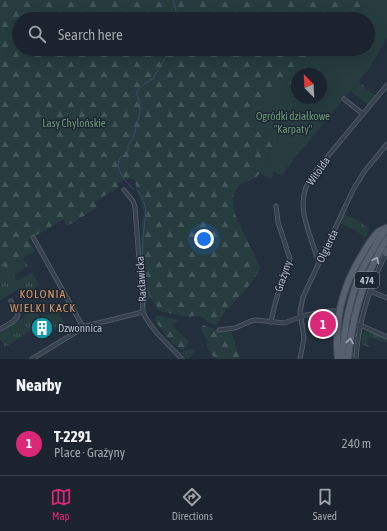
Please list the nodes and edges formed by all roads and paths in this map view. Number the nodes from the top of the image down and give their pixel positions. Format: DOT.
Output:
graph roads {
  1 [pos="387,85"];
  2 [pos="344,99"];
  3 [pos="363,114"];
  4 [pos="387,144"];
  5 [pos="124,190"];
  6 [pos="276,206"];
  7 [pos="387,227"];
  8 [pos="33,237"];
  9 [pos="387,239"];
  10 [pos="387,252"];
  11 [pos="319,261"];
  12 [pos="370,291"];
  13 [pos="387,298"];
  14 [pos="11,302"];
  15 [pos="339,311"];
  16 [pos="143,312"];
  17 [pos="301,317"];
  18 [pos="346,321"];
  19 [pos="271,322"];
  20 [pos="354,323"];
  21 [pos="360,325"];
  22 [pos="83,327"];
  23 [pos="0,329"];
  24 [pos="219,330"];
  25 [pos="387,337"];
  26 [pos="32,359"];
  27 [pos="182,359"];
  28 [pos="300,359"];
  29 [pos="338,359"];
  30 [pos="342,359"];
  31 [pos="348,359"];
  32 [pos="356,359"];
  1 -- 3 [label="street, Witolda"];
  2 -- 3 [label="street"];
  3 -- 11 [label="street, Witolda"];
  4 -- 11 [label="street, Olgierda"];
  5 -- 16 [label="street, Racławicka"];
  6 -- 19 [label="street, Grażyny"];
  7 -- 15 [label="main road"];
  7 -- 18 [label="main road, 474"];
  8 -- 22 [label="street"];
  20 -- 9 [label="main road, 474, one-way"];
  10 -- 12 [label="street"];
  11 -- 17 [label="street, Olgierda"];
  12 -- 13 [label="street"];
  12 -- 21 [label="street"];
  14 -- 23 [label="street"];
  15 -- 17 [label="street"];
  15 -- 29 [label="main road"];
  16 -- 22 [label="street"];
  16 -- 27 [label="street, Racławicka"];
  17 -- 19 [label="street"];
  17 -- 28 [label="street, Olgierda"];
  18 -- 20 [label="street"];
  18 -- 30 [label="main road, 474"];
  19 -- 24 [label="street"];
  20 -- 21 [label="street"];
  31 -- 20 [label="main road, 474, one-way"];
  21 -- 25 [label="street"];
  21 -- 32 [label="street"];
  22 -- 26 [label="street"];
}
